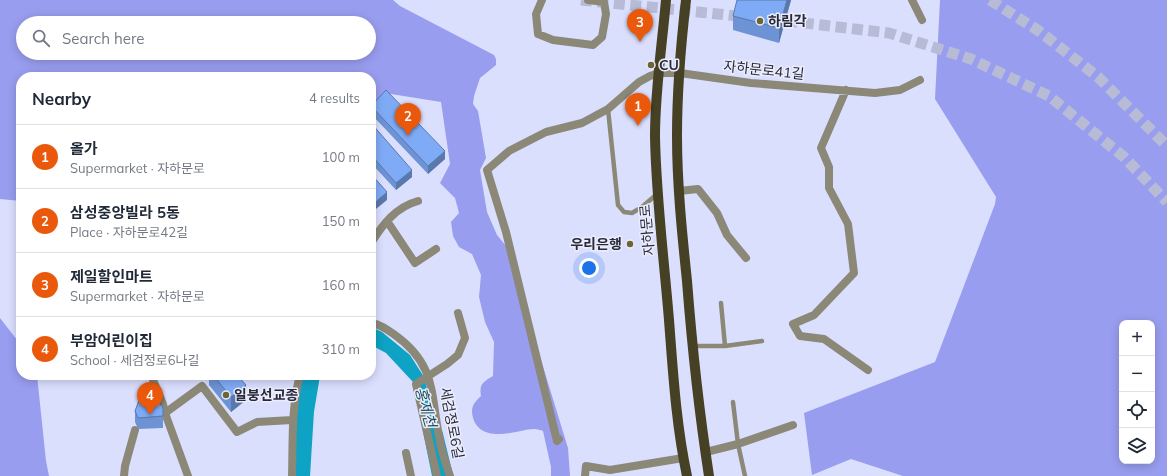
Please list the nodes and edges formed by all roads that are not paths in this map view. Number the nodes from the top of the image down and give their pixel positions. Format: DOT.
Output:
graph roads {
  1 [pos="542,0"];
  2 [pos="588,0"];
  3 [pos="666,0"];
  4 [pos="686,0"];
  5 [pos="912,0"];
  6 [pos="608,3"];
  7 [pos="922,20"];
  8 [pos="659,73"];
  9 [pos="680,73"];
  10 [pos="920,80"];
  11 [pos="846,90"];
  12 [pos="608,109"];
  13 [pos="679,191"];
  14 [pos="658,192"];
  15 [pos="418,201"];
  16 [pos="387,221"];
  17 [pos="376,235"];
  18 [pos="436,249"];
  19 [pos="746,258"];
  20 [pos="721,303"];
  21 [pos="458,312"];
  22 [pos="376,324"];
  23 [pos="762,341"];
  24 [pos="692,346"];
  25 [pos="725,346"];
  26 [pos="868,370"];
  27 [pos="429,376"];
  28 [pos="153,380"];
  29 [pos="299,380"];
  30 [pos="732,402"];
  31 [pos="165,413"];
  32 [pos="292,420"];
  33 [pos="793,425"];
  34 [pos="135,430"];
  35 [pos="559,439"];
  36 [pos="738,444"];
  37 [pos="706,452"];
  38 [pos="406,453"];
  39 [pos="683,458"];
  40 [pos="124,476"];
  41 [pos="188,476"];
  42 [pos="292,476"];
  43 [pos="410,476"];
  44 [pos="437,476"];
  45 [pos="450,476"];
  46 [pos="585,476"];
  47 [pos="687,476"];
  48 [pos="710,476"];
  49 [pos="745,476"];
  1 -- 6 [label="street"];
  2 -- 6 [label="street"];
  3 -- 8 [label="main road, 자하문로"];
  4 -- 9 [label="main road"];
  5 -- 7 [label="street"];
  8 -- 9 [label="street, 자하문로41길"];
  8 -- 12 [label="street"];
  8 -- 14 [label="main road, 자하문로"];
  9 -- 11 [label="street, 자하문로41길"];
  9 -- 13 [label="main road"];
  10 -- 11 [label="street, 자하문로41길"];
  11 -- 26 [label="street"];
  12 -- 14 [label="lane"];
  12 -- 35 [label="street"];
  13 -- 19 [label="street"];
  13 -- 24 [label="main road"];
  14 -- 39 [label="main road, 자하문로"];
  15 -- 16 [label="street"];
  16 -- 17 [label="street"];
  16 -- 18 [label="street"];
  20 -- 25 [label="lane"];
  21 -- 27 [label="street, 세검정로6길"];
  22 -- 27 [label="street, 세검정로6길"];
  23 -- 25 [label="lane"];
  24 -- 25 [label="lane"];
  24 -- 37 [label="main road"];
  27 -- 44 [label="street"];
  27 -- 45 [label="street, 세검정로6길"];
  28 -- 31 [label="street"];
  29 -- 32 [label="street"];
  30 -- 36 [label="lane"];
  31 -- 32 [label="street"];
  31 -- 41 [label="street"];
  32 -- 42 [label="street"];
  33 -- 36 [label="street"];
  34 -- 40 [label="street"];
  36 -- 37 [label="street"];
  36 -- 49 [label="lane"];
  37 -- 48 [label="main road"];
  38 -- 43 [label="street"];
  39 -- 46 [label="street"];
  39 -- 47 [label="main road, 자하문로"];
}
